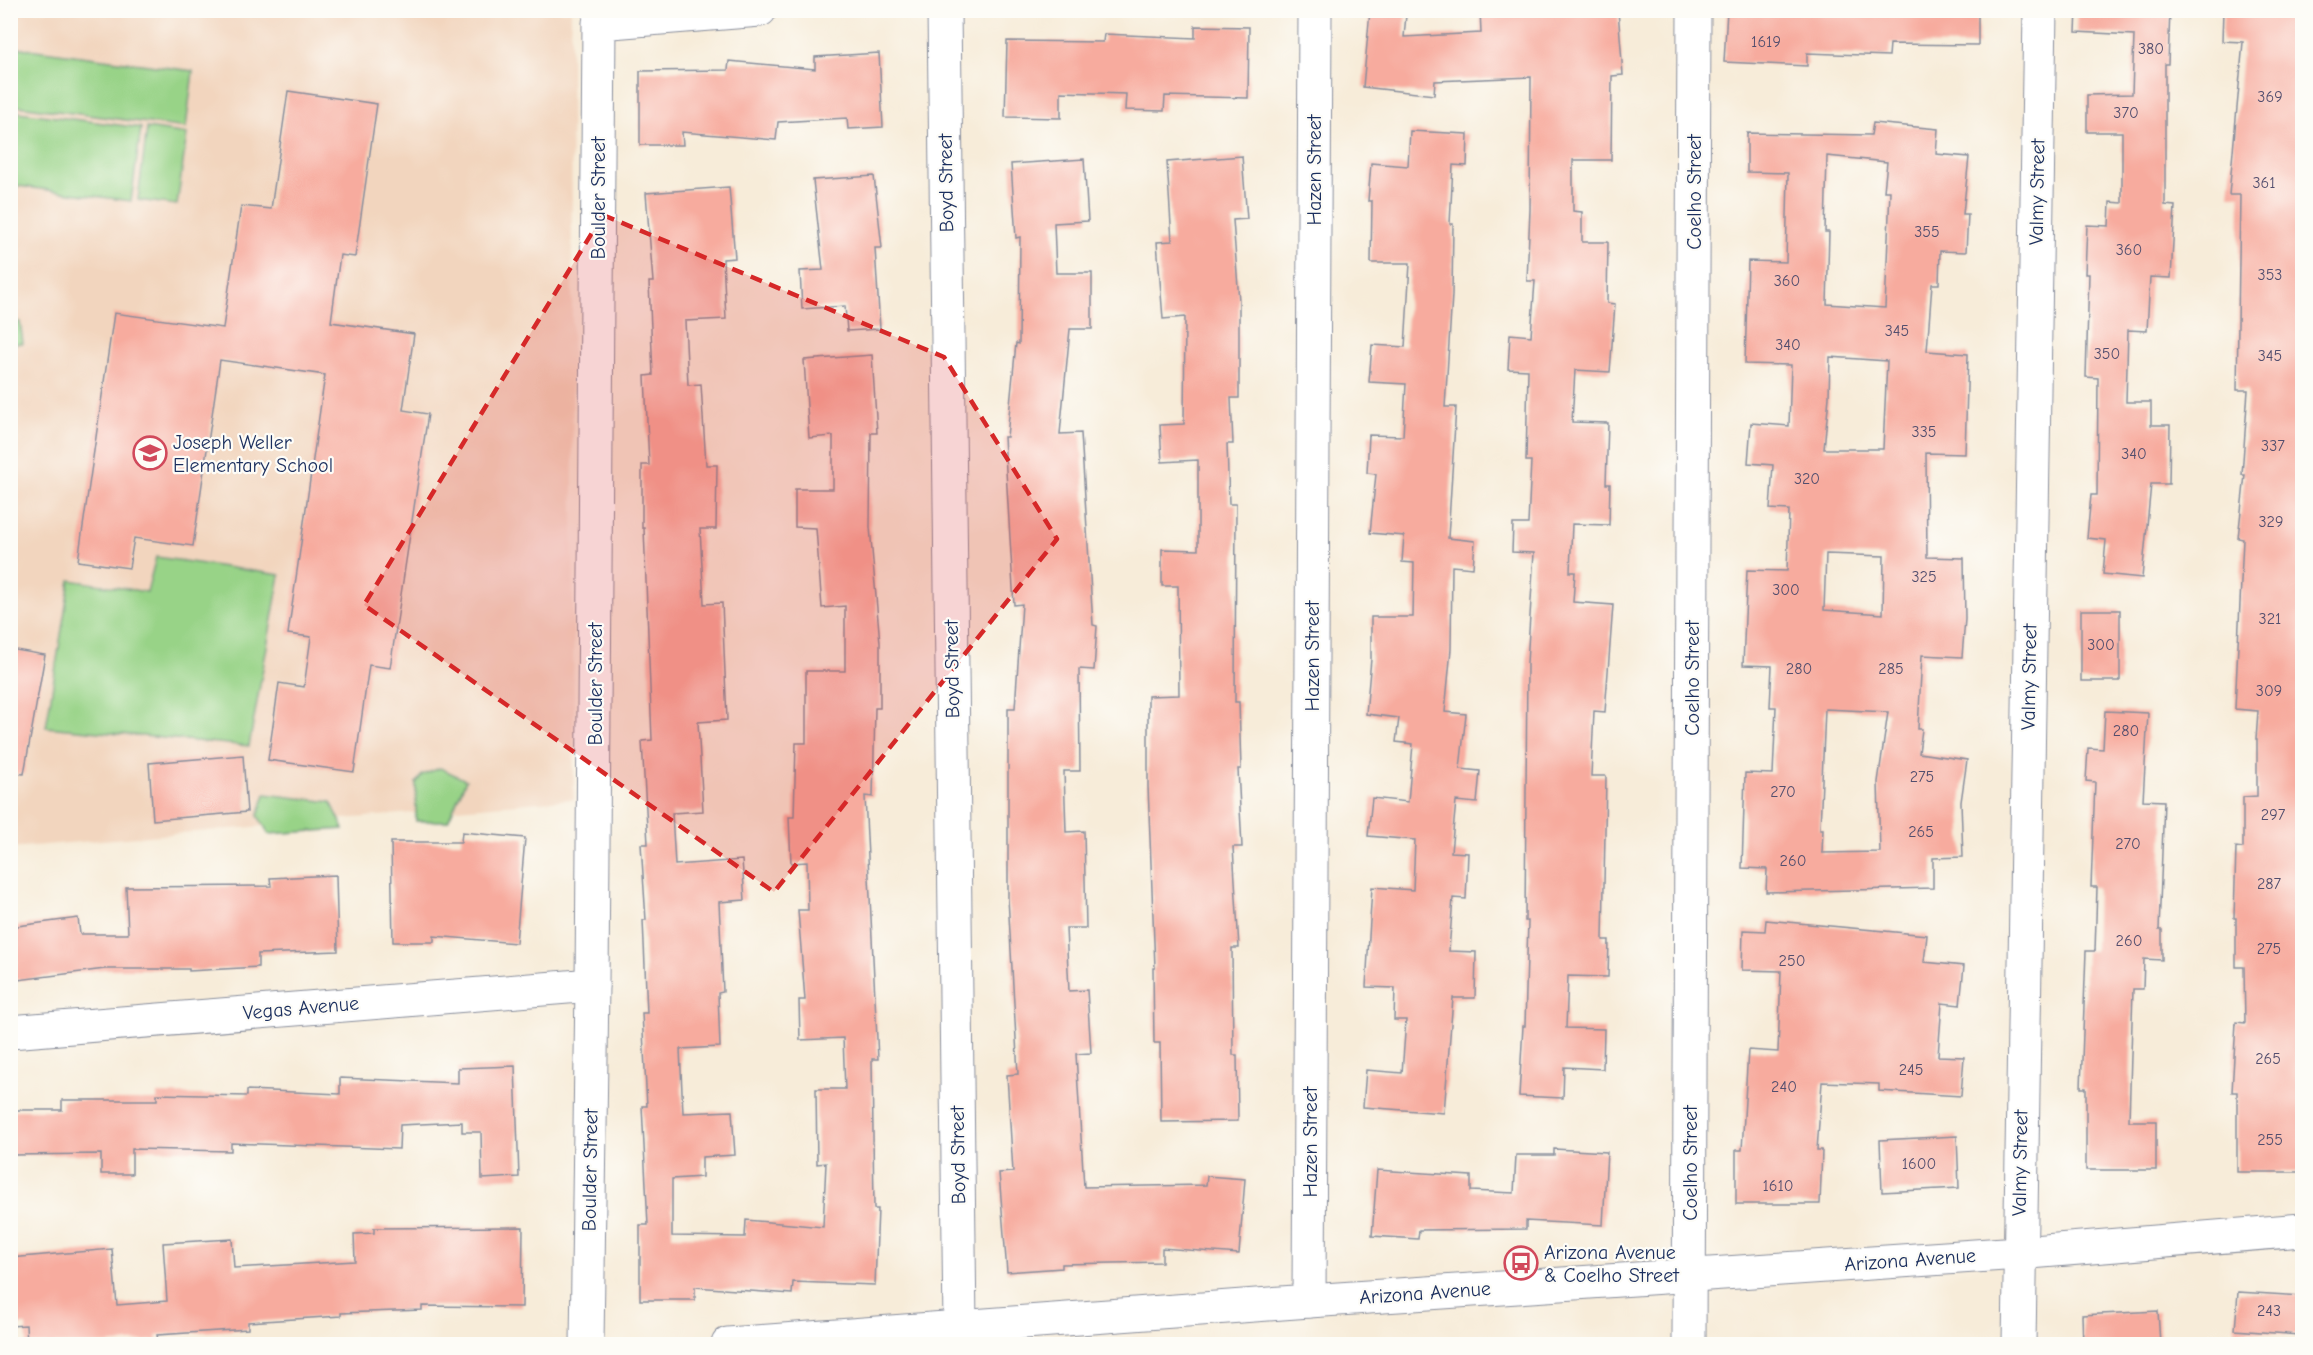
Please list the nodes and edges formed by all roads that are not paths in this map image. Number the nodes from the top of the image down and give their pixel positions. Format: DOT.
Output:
graph roads {
  1 [pos="760,10"];
  2 [pos="944,10"];
  3 [pos="1315,10"];
  4 [pos="1694,10"];
  5 [pos="2040,10"];
  6 [pos="592,985"];
  7 [pos="10,1032"];
  8 [pos="2302,1230"];
  9 [pos="2019,1253"];
  10 [pos="1689,1274"];
  11 [pos="1309,1301"];
  12 [pos="960,1327"];
  13 [pos="587,1344"];
  14 [pos="728,1344"];
  15 [pos="1689,1344"];
  16 [pos="2019,1344"];
  1 -- 6 [label="street, Boulder Street"];
  2 -- 12 [label="street, Boyd Street"];
  3 -- 11 [label="street, Hazen Street"];
  4 -- 10 [label="street, Coelho Street"];
  5 -- 9 [label="street, Valmy Street"];
  6 -- 7 [label="street, Vegas Avenue"];
  6 -- 13 [label="street, Boulder Street"];
  8 -- 9 [label="street, Arizona Avenue"];
  9 -- 10 [label="street, Arizona Avenue"];
  9 -- 16 [label="street, Valmy Street"];
  10 -- 11 [label="street, Arizona Avenue"];
  10 -- 15 [label="street, Coelho Street"];
  11 -- 12 [label="street, Arizona Avenue"];
  12 -- 14 [label="street, Arizona Avenue"];
}
